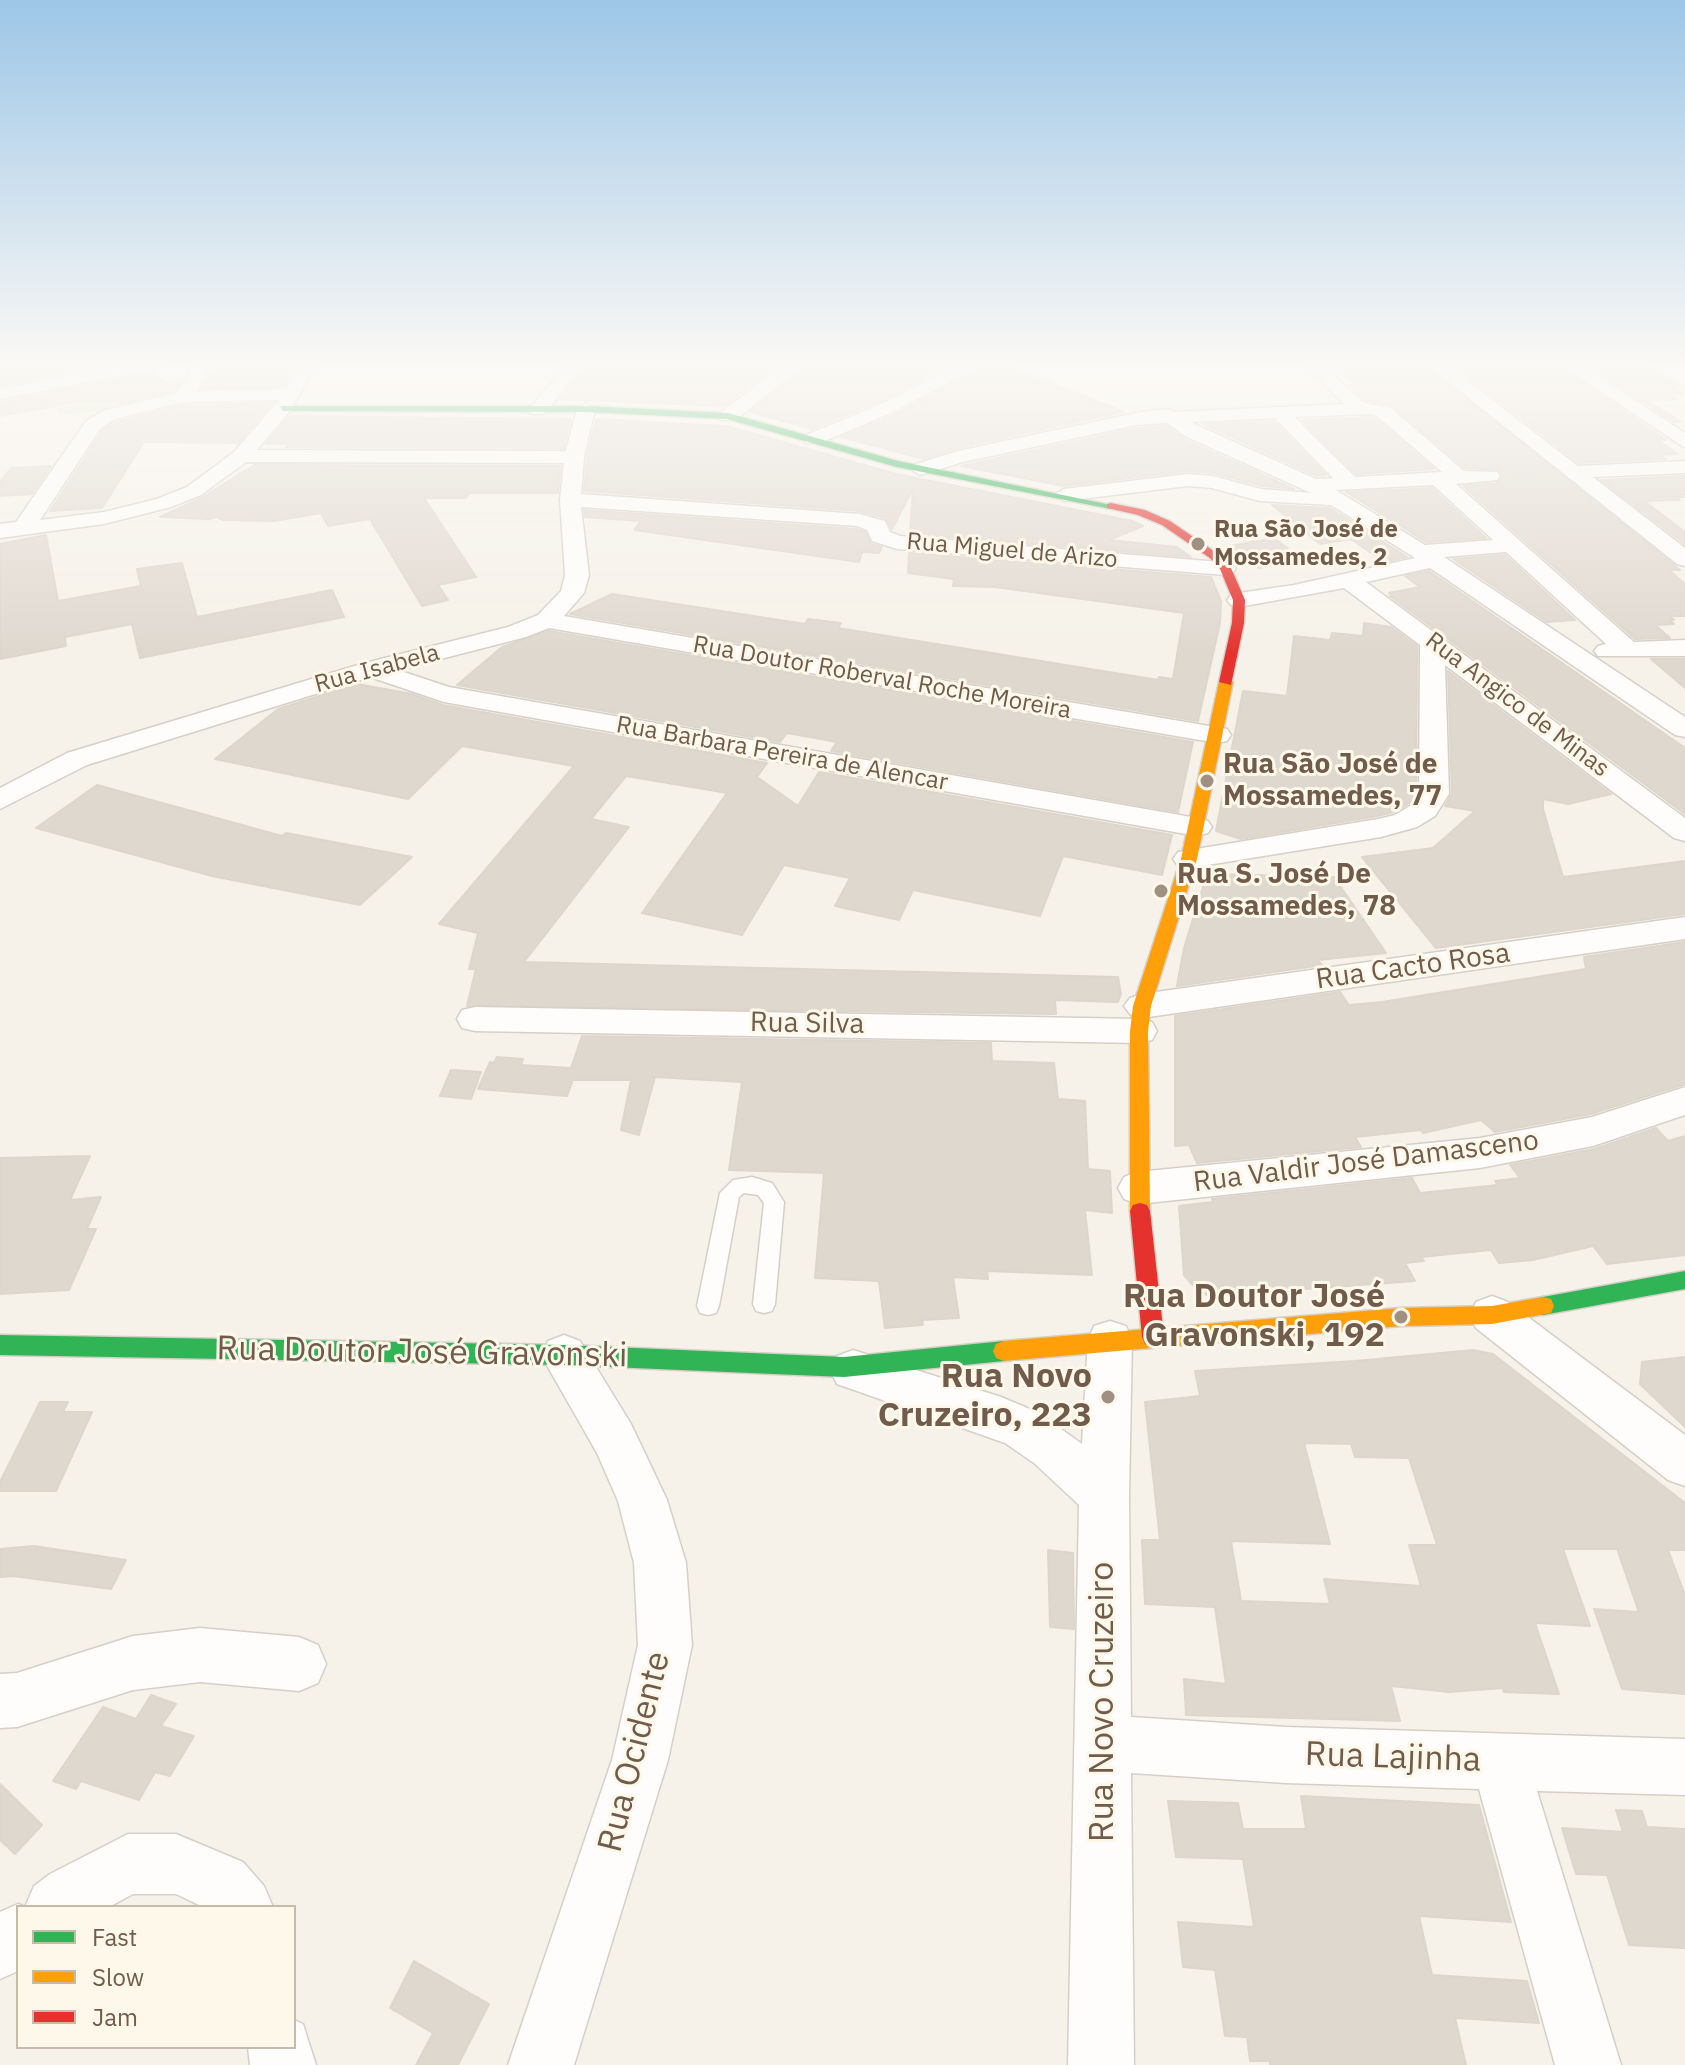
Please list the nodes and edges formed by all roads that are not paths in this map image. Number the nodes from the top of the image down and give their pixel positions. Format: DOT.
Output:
graph roads {
  1 [pos="70,459"];
  2 [pos="236,459"];
  3 [pos="574,459"];
  4 [pos="879,459"];
  5 [pos="951,459"];
  6 [pos="1254,459"];
  7 [pos="1317,459"];
  8 [pos="1431,459"];
  9 [pos="1558,459"];
  10 [pos="1685,467"];
  11 [pos="920,469"];
  12 [pos="1574,472"];
  13 [pos="1490,476"];
  14 [pos="1448,477"];
  15 [pos="1343,491"];
  16 [pos="1064,495"];
  17 [pos="570,500"];
  18 [pos="22,530"];
  19 [pos="0,531"];
  20 [pos="1511,545"];
  21 [pos="1427,556"];
  22 [pos="1685,559"];
  23 [pos="1225,568"];
  24 [pos="1347,579"];
  25 [pos="1239,600"];
  26 [pos="547,620"];
  27 [pos="1432,641"];
  28 [pos="1685,648"];
  29 [pos="1628,650"];
  30 [pos="1572,654"];
  31 [pos="370,669"];
  32 [pos="1685,729"];
  33 [pos="1217,735"];
  34 [pos="0,800"];
  35 [pos="1197,827"];
  36 [pos="1685,832"];
  37 [pos="1189,859"];
  38 [pos="1685,928"];
  39 [pos="1140,1018"];
  40 [pos="475,1019"];
  41 [pos="1685,1101"];
  42 [pos="1138,1188"];
  43 [pos="1685,1280"];
  44 [pos="764,1304"];
  45 [pos="708,1306"];
  46 [pos="1492,1315"];
  47 [pos="1132,1338"];
  48 [pos="0,1345"];
  49 [pos="564,1355"];
  50 [pos="844,1367"];
  51 [pos="1685,1464"];
  52 [pos="1104,1496"];
  53 [pos="299,1664"];
  54 [pos="0,1701"];
  55 [pos="1102,1743"];
  56 [pos="1500,1761"];
  57 [pos="1685,1767"];
  58 [pos="58,1905"];
  59 [pos="241,1905"];
  60 [pos="541,2065"];
  61 [pos="1101,2065"];
  62 [pos="1588,2065"];
  1 -- 18 [label="street"];
  2 -- 18 [label="street"];
  3 -- 17 [label="street, Rua Isabela"];
  4 -- 11 [label="street"];
  5 -- 11 [label="street"];
  6 -- 15 [label="street"];
  7 -- 15 [label="street"];
  8 -- 14 [label="street"];
  9 -- 12 [label="street"];
  10 -- 12 [label="street"];
  11 -- 16 [label="street"];
  12 -- 22 [label="street"];
  13 -- 14 [label="street"];
  14 -- 15 [label="street"];
  14 -- 20 [label="street"];
  15 -- 16 [label="street"];
  15 -- 21 [label="street"];
  16 -- 23 [label="street"];
  17 -- 23 [label="street, Rua Miguel de Arizo"];
  17 -- 26 [label="street, Rua Isabela"];
  18 -- 19 [label="street"];
  20 -- 21 [label="street"];
  20 -- 29 [label="street"];
  21 -- 24 [label="street"];
  21 -- 30 [label="street"];
  23 -- 25 [label="street"];
  24 -- 25 [label="street"];
  24 -- 27 [label="street, Rua Angico de Minas"];
  25 -- 33 [label="street"];
  26 -- 31 [label="street, Rua Isabela"];
  26 -- 33 [label="street, Rua Doutor Roberval Roche Moreira"];
  27 -- 36 [label="street, Rua Angico de Minas"];
  27 -- 37 [label="street"];
  28 -- 29 [label="street"];
  29 -- 30 [label="street"];
  30 -- 32 [label="street"];
  31 -- 34 [label="street, Rua Isabela"];
  31 -- 35 [label="street, Rua Barbara Pereira de Alencar"];
  33 -- 35 [label="street"];
  35 -- 37 [label="street"];
  37 -- 39 [label="street"];
  38 -- 39 [label="street, Rua Cacto Rosa"];
  39 -- 40 [label="street, Rua Silva"];
  39 -- 42 [label="street"];
  41 -- 42 [label="street, Rua Valdir José Damasceno"];
  42 -- 47 [label="street"];
  43 -- 46 [label="street, Rua Doutor José Gravonski"];
  44 -- 45 [label="lane"];
  46 -- 47 [label="street, Rua Doutor José Gravonski"];
  46 -- 51 [label="street"];
  47 -- 50 [label="street, Rua Doutor José Gravonski"];
  47 -- 52 [label="street, Rua Novo Cruzeiro"];
  48 -- 49 [label="street, Rua Doutor José Gravonski"];
  49 -- 50 [label="street, Rua Doutor José Gravonski"];
  49 -- 60 [label="street, Rua Ocidente"];
  50 -- 52 [label="street, Rua Doutor José Gravonski"];
  52 -- 55 [label="street, Rua Novo Cruzeiro"];
  53 -- 54 [label="street"];
  55 -- 56 [label="street, Rua Lajinha"];
  55 -- 61 [label="street, Rua Novo Cruzeiro"];
  56 -- 57 [label="street, Rua Lajinha"];
  56 -- 62 [label="street"];
  58 -- 59 [label="street"];
}
